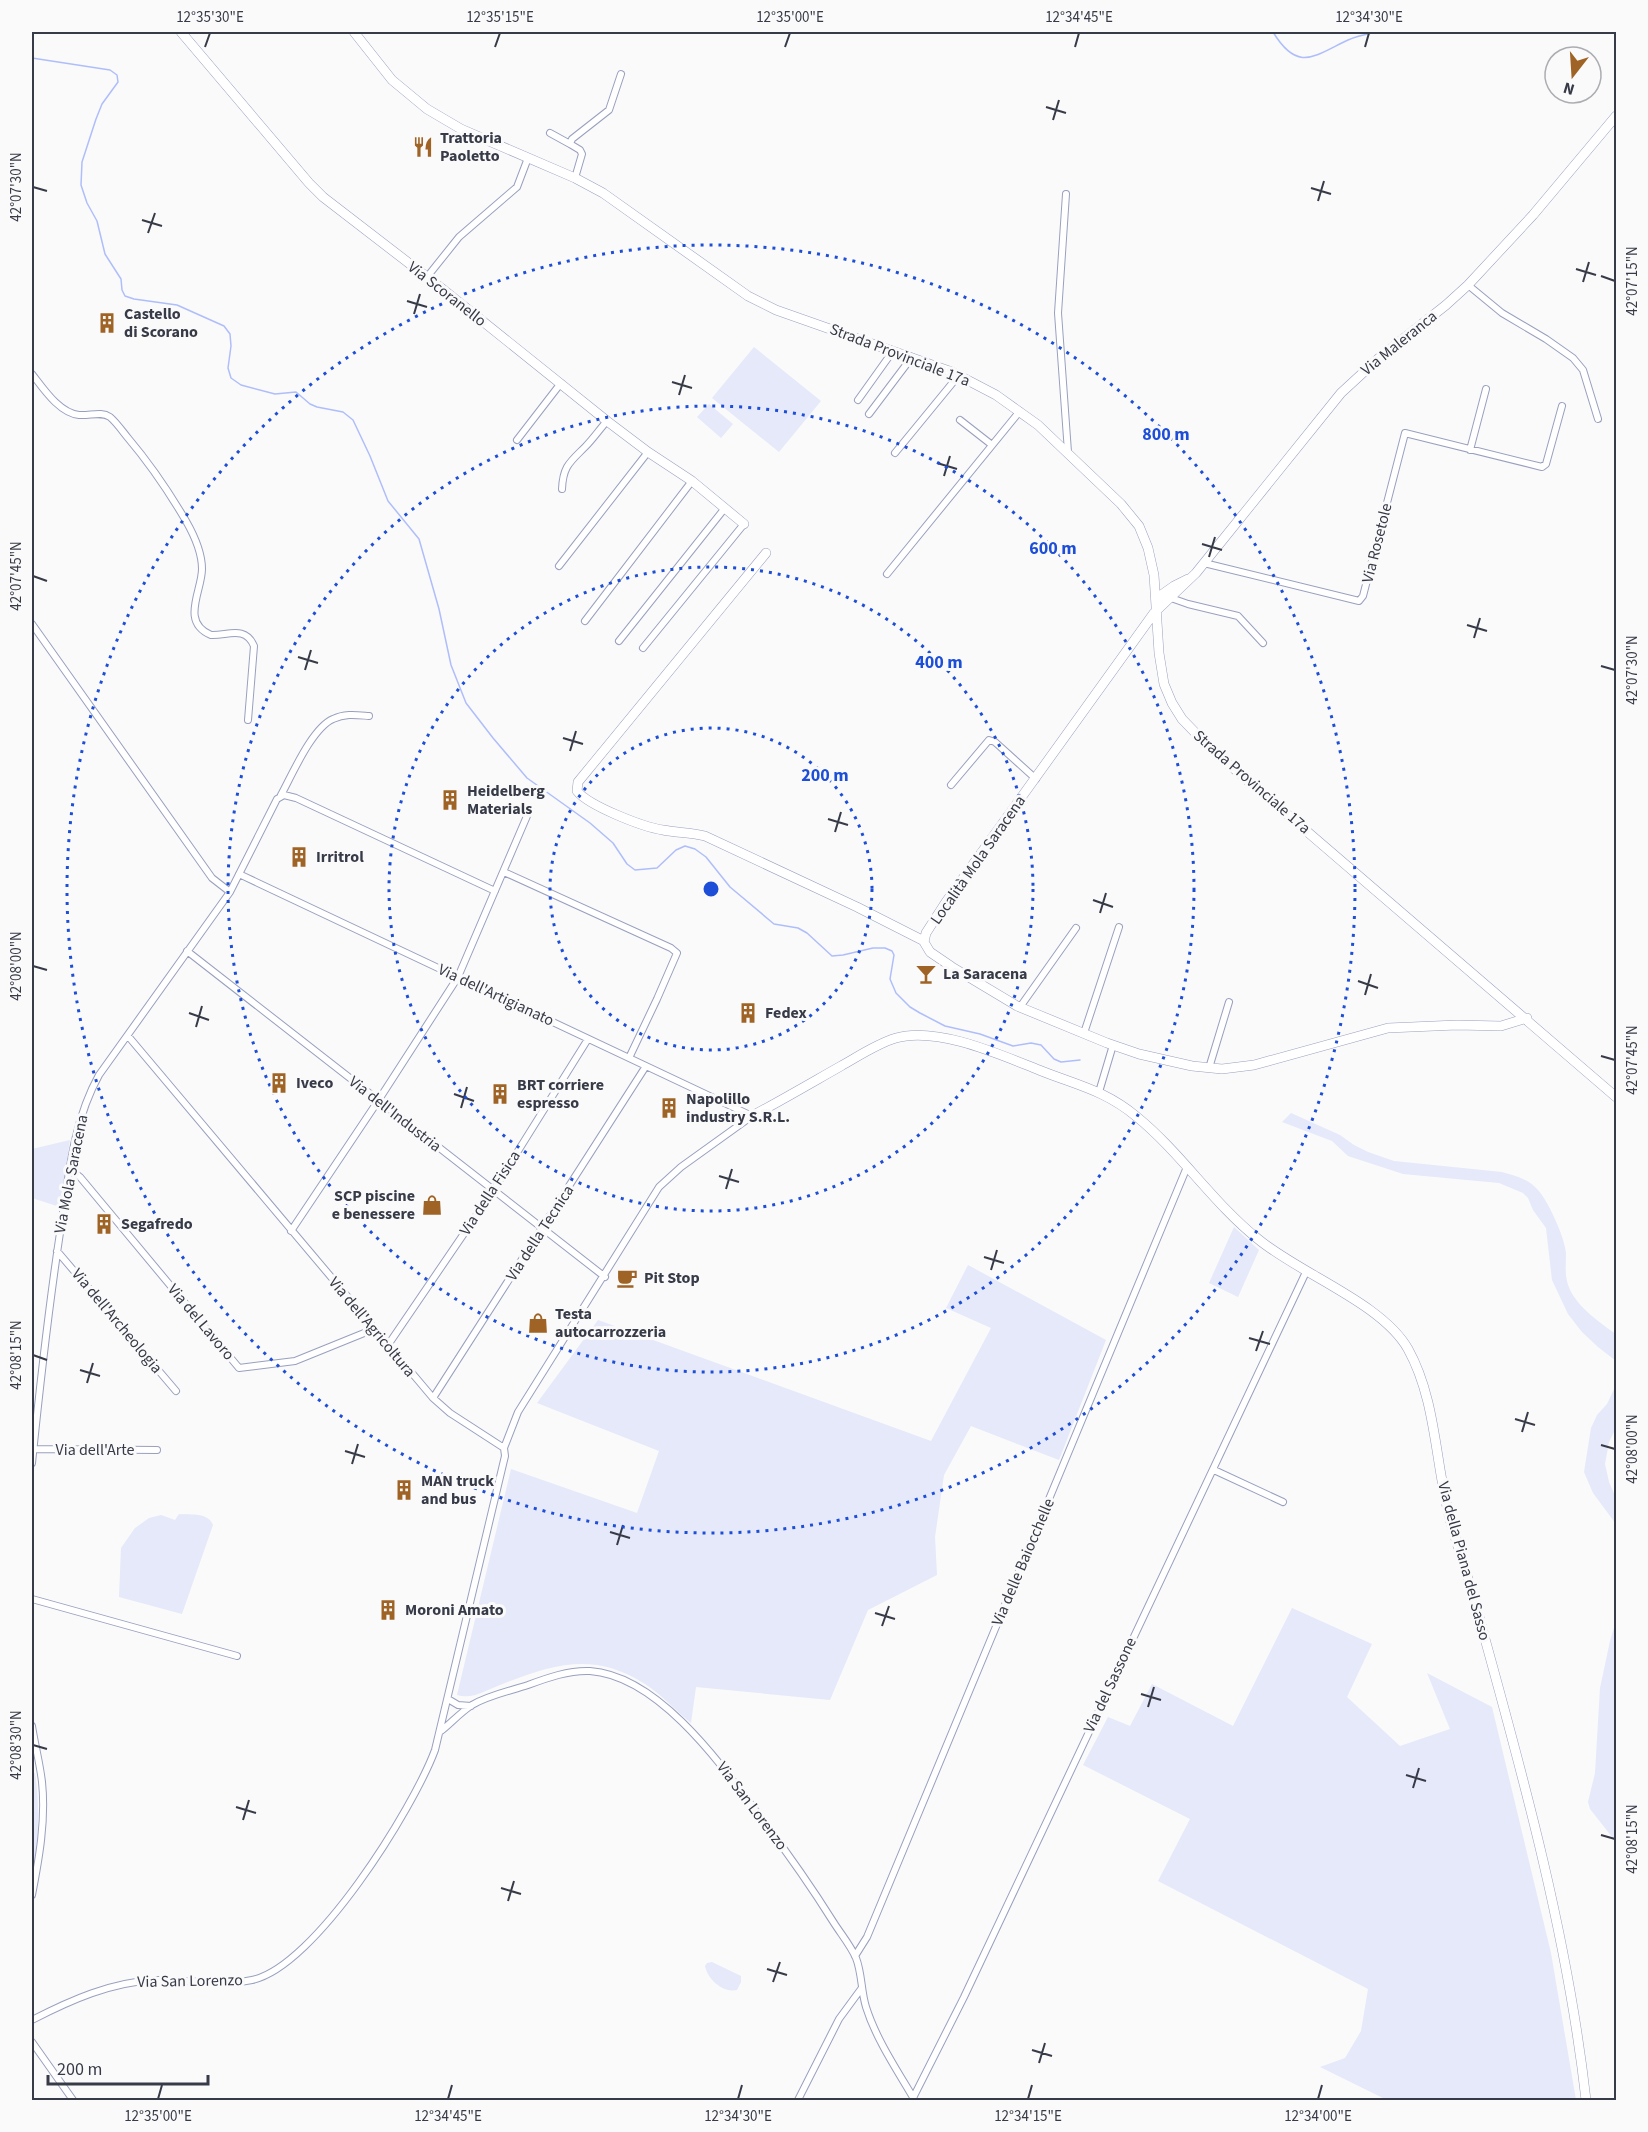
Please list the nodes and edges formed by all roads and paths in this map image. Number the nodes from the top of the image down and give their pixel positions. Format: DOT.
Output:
graph roads {
  1 [pos="181,32"];
  2 [pos="354,32"];
  3 [pos="621,74"];
  4 [pos="1617,116"];
  5 [pos="550,133"];
  6 [pos="570,144"];
  7 [pos="528,158"];
  8 [pos="575,178"];
  9 [pos="1066,194"];
  10 [pos="427,277"];
  11 [pos="1468,285"];
  12 [pos="893,351"];
  13 [pos="912,357"];
  14 [pos="32,374"];
  15 [pos="959,375"];
  16 [pos="561,383"];
  17 [pos="1486,389"];
  18 [pos="858,400"];
  19 [pos="1562,406"];
  20 [pos="1020,411"];
  21 [pos="870,414"];
  22 [pos="1598,419"];
  23 [pos="960,420"];
  24 [pos="607,421"];
  25 [pos="517,440"];
  26 [pos="992,445"];
  27 [pos="1470,450"];
  28 [pos="648,452"];
  29 [pos="1068,452"];
  30 [pos="895,453"];
  31 [pos="692,481"];
  32 [pos="562,489"];
  33 [pos="725,508"];
  34 [pos="744,524"];
  35 [pos="766,553"];
  36 [pos="1204,563"];
  37 [pos="559,566"];
  38 [pos="887,574"];
  39 [pos="1191,578"];
  40 [pos="1157,598"];
  41 [pos="1171,598"];
  42 [pos="1158,609"];
  43 [pos="585,621"];
  44 [pos="32,624"];
  45 [pos="619,641"];
  46 [pos="1263,643"];
  47 [pos="643,648"];
  48 [pos="369,716"];
  49 [pos="248,720"];
  50 [pos="1036,778"];
  51 [pos="951,785"];
  52 [pos="281,795"];
  53 [pos="531,809"];
  54 [pos="504,872"];
  55 [pos="239,874"];
  56 [pos="495,891"];
  57 [pos="230,892"];
  58 [pos="1119,927"];
  59 [pos="1076,928"];
  60 [pos="924,941"];
  61 [pos="187,951"];
  62 [pos="458,977"];
  63 [pos="1229,1002"];
  64 [pos="1020,1007"];
  65 [pos="1527,1018"];
  66 [pos="1084,1033"];
  67 [pos="128,1036"];
  68 [pos="588,1039"];
  69 [pos="1113,1045"];
  70 [pos="629,1058"];
  71 [pos="646,1066"];
  72 [pos="1209,1068"];
  73 [pos="1099,1092"];
  74 [pos="1617,1097"];
  75 [pos="378,1101"];
  76 [pos="752,1116"];
  77 [pos="1187,1167"];
  78 [pos="70,1169"];
  79 [pos="493,1191"];
  80 [pos="543,1228"];
  81 [pos="291,1231"];
  82 [pos="57,1251"];
  83 [pos="1306,1272"];
  84 [pos="604,1277"];
  85 [pos="375,1329"];
  86 [pos="388,1345"];
  87 [pos="176,1391"];
  88 [pos="433,1398"];
  89 [pos="504,1448"];
  90 [pos="33,1449"];
  91 [pos="156,1450"];
  92 [pos="32,1463"];
  93 [pos="1214,1470"];
  94 [pos="1283,1502"];
  95 [pos="32,1599"];
  96 [pos="237,1656"];
  97 [pos="448,1699"];
  98 [pos="472,1705"];
  99 [pos="32,1726"];
  100 [pos="441,1732"];
  101 [pos="32,1895"];
  102 [pos="855,1956"];
  103 [pos="861,1989"];
  104 [pos="32,2020"];
  105 [pos="32,2042"];
  106 [pos="914,2099"];
  107 [pos="72,2100"];
  108 [pos="798,2100"];
  109 [pos="1586,2100"];
  1 -- 10 [label="street, Via Scoranello"];
  2 -- 7 [label="street, Strada Provinciale 17a"];
  3 -- 6 [label="street"];
  4 -- 11 [label="street, Via Maleranca"];
  5 -- 6 [label="street"];
  6 -- 8 [label="street"];
  7 -- 8 [label="street, Strada Provinciale 17a"];
  7 -- 10 [label="street"];
  8 -- 12 [label="street, Strada Provinciale 17a"];
  9 -- 29 [label="street"];
  10 -- 16 [label="street, Via Scoranello"];
  11 -- 22 [label="street"];
  11 -- 36 [label="street, Via Maleranca"];
  12 -- 13 [label="street, Strada Provinciale 17a"];
  12 -- 18 [label="street"];
  13 -- 15 [label="street, Strada Provinciale 17a"];
  13 -- 21 [label="street"];
  14 -- 49 [label="street"];
  15 -- 20 [label="street, Strada Provinciale 17a"];
  15 -- 30 [label="street"];
  16 -- 24 [label="street, Via Scoranello"];
  16 -- 25 [label="street"];
  17 -- 27 [label="street"];
  19 -- 27 [label="street"];
  20 -- 26 [label="street"];
  20 -- 29 [label="street, Strada Provinciale 17a"];
  23 -- 26 [label="street"];
  24 -- 28 [label="street, Via Scoranello"];
  24 -- 32 [label="street"];
  26 -- 38 [label="street"];
  27 -- 36 [label="street, Via Rosetole"];
  28 -- 31 [label="street, Via Scoranello"];
  28 -- 37 [label="street"];
  29 -- 40 [label="street, Strada Provinciale 17a"];
  31 -- 33 [label="street, Via Scoranello"];
  31 -- 43 [label="street"];
  33 -- 34 [label="street, Via Scoranello"];
  33 -- 45 [label="street"];
  34 -- 47 [label="street"];
  35 -- 60 [label="street"];
  36 -- 39 [label="street, Via Maleranca"];
  39 -- 40 [label="street"];
  39 -- 41 [label="street, Via Maleranca"];
  40 -- 42 [label="street, Strada Provinciale 17a"];
  41 -- 42 [label="street, Località Mola Saracena"];
  41 -- 46 [label="street"];
  42 -- 50 [label="street, Località Mola Saracena"];
  42 -- 65 [label="street, Strada Provinciale 17a"];
  44 -- 57 [label="street"];
  48 -- 52 [label="street, Via Mola Saracena"];
  50 -- 51 [label="street"];
  50 -- 60 [label="street, Località Mola Saracena"];
  52 -- 55 [label="street, Via Mola Saracena"];
  52 -- 56 [label="street"];
  53 -- 54 [label="street"];
  54 -- 56 [label="street"];
  54 -- 70 [label="street"];
  55 -- 57 [label="street, Via Mola Saracena"];
  55 -- 62 [label="street, Via dell'Artigianato"];
  56 -- 62 [label="street"];
  57 -- 61 [label="street, Via Mola Saracena"];
  58 -- 66 [label="street"];
  59 -- 64 [label="street"];
  60 -- 64 [label="street, Località Mola Saracena"];
  61 -- 67 [label="street, Via Mola Saracena"];
  61 -- 75 [label="street, Via dell'Industria"];
  62 -- 68 [label="street, Via dell'Artigianato"];
  62 -- 75 [label="street"];
  63 -- 72 [label="street"];
  64 -- 66 [label="street, Località Mola Saracena"];
  65 -- 72 [label="street, Località Mola Saracena"];
  65 -- 74 [label="street, Strada Provinciale 17a"];
  66 -- 69 [label="street, Località Mola Saracena"];
  67 -- 78 [label="street, Via Mola Saracena"];
  67 -- 81 [label="street, Via dell'Agricoltura"];
  68 -- 70 [label="street, Via dell'Artigianato"];
  68 -- 79 [label="street, Via della Fisica"];
  69 -- 72 [label="street, Località Mola Saracena"];
  69 -- 73 [label="street"];
  70 -- 71 [label="street, Via dell'Artigianato"];
  71 -- 76 [label="street, Via dell'Artigianato"];
  71 -- 80 [label="street, Via della Tecnica"];
  73 -- 76 [label="street, Via della Piana del Sasso"];
  73 -- 77 [label="street, Via della Piana del Sasso"];
  75 -- 79 [label="street, Via dell'Industria"];
  75 -- 81 [label="street"];
  76 -- 84 [label="street"];
  77 -- 83 [label="street, Via della Piana del Sasso"];
  77 -- 102 [label="street, Via delle Baiocchelle"];
  78 -- 82 [label="street, Via Mola Saracena"];
  78 -- 85 [label="street, Via del Lavoro"];
  79 -- 80 [label="street, Via dell'Industria"];
  79 -- 86 [label="street, Via della Fisica"];
  80 -- 84 [label="street, Via dell'Industria"];
  80 -- 88 [label="street, Via della Tecnica"];
  81 -- 85 [label="street, Via dell'Agricoltura"];
  82 -- 87 [label="street, Via dell'Archeologia"];
  82 -- 90 [label="street, Via Mola Saracena"];
  83 -- 93 [label="street, Via del Sassone"];
  83 -- 109 [label="street, Via della Piana del Sasso"];
  84 -- 89 [label="street"];
  85 -- 86 [label="street, Via dell'Agricoltura"];
  86 -- 88 [label="street, Via dell'Agricoltura"];
  88 -- 89 [label="street, Via dell'Agricoltura"];
  89 -- 97 [label="street, Via San Lorenzo"];
  90 -- 91 [label="street, Via dell'Arte"];
  90 -- 92 [label="street, Via Mola Saracena"];
  93 -- 94 [label="street"];
  93 -- 106 [label="street, Via del Sassone"];
  95 -- 96 [label="street"];
  97 -- 98 [label="street"];
  97 -- 100 [label="street, Via San Lorenzo"];
  98 -- 100 [label="street"];
  98 -- 102 [label="street, Via San Lorenzo"];
  99 -- 101 [label="street"];
  100 -- 104 [label="street, Via San Lorenzo"];
  102 -- 103 [label="street, Via San Lorenzo"];
  103 -- 106 [label="street, Via San Lorenzo"];
  103 -- 108 [label="street"];
  105 -- 107 [label="street"];
}
